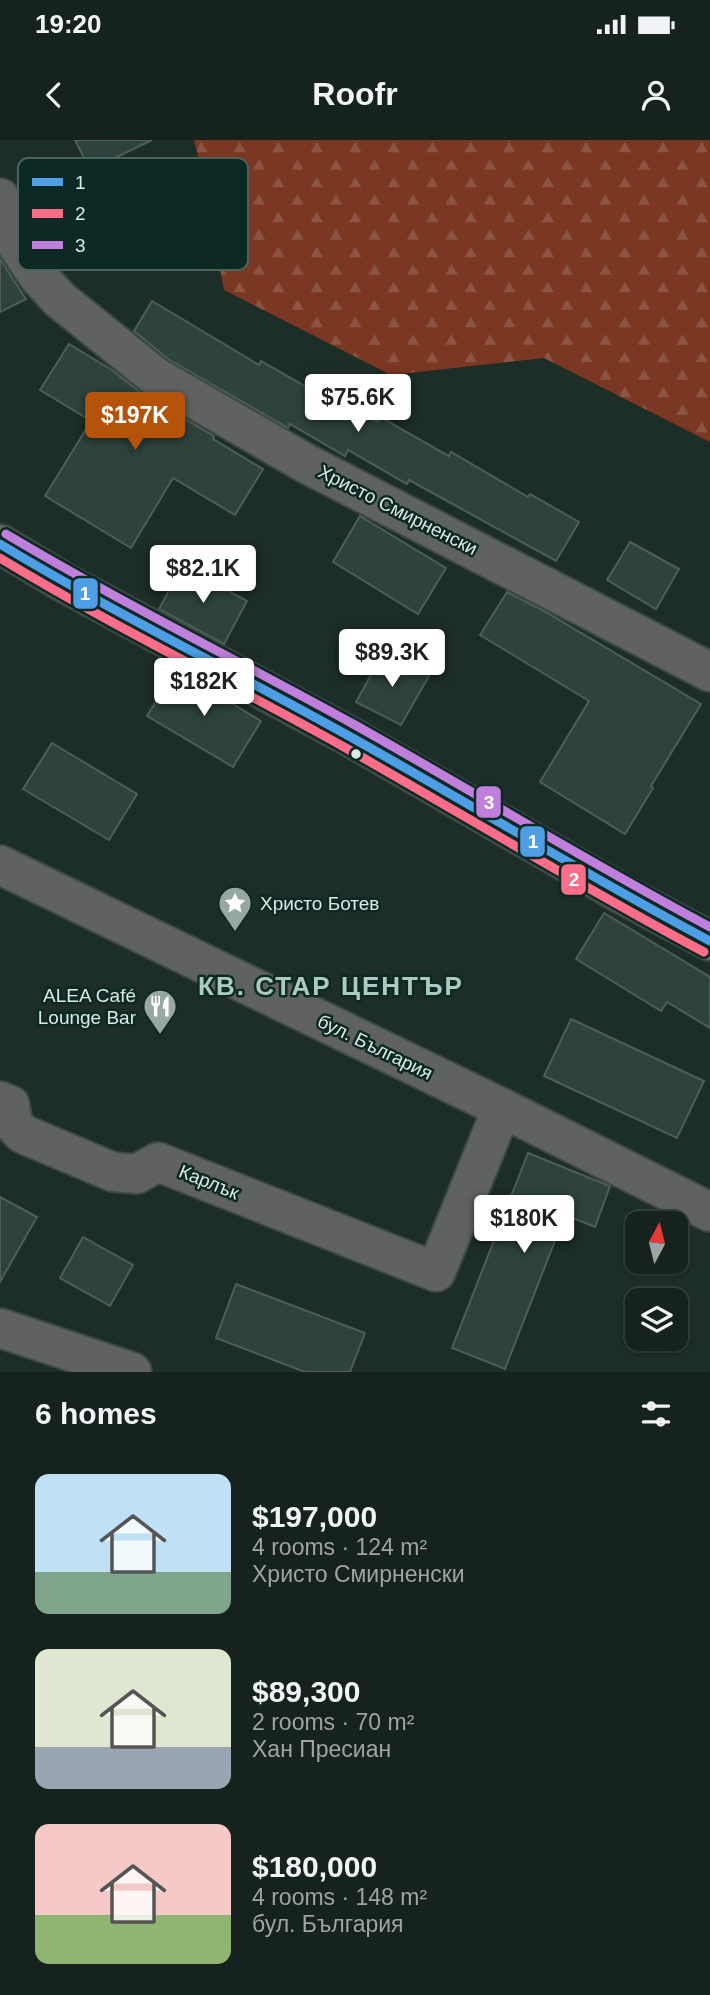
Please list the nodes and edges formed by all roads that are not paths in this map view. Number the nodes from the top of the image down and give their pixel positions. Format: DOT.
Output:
graph roads {
  1 [pos="0,198"];
  2 [pos="18,246"];
  3 [pos="34,270"];
  4 [pos="0,544"];
  5 [pos="710,671"];
  6 [pos="0,865"];
  7 [pos="710,941"];
  8 [pos="0,1101"];
  9 [pos="502,1108"];
  10 [pos="710,1212"];
  11 [pos="0,1328"];
  12 [pos="132,1372"];
  1 -- 2 [label="street, Христо Смирненски"];
  3 -- 5 [label="street, Христо Смирненски"];
  4 -- 7 [label="street"];
  6 -- 9 [label="street, бул. България"];
  8 -- 9 [label="street, Карлък"];
  9 -- 10 [label="street, бул. България"];
  11 -- 12 [label="street"];
}
